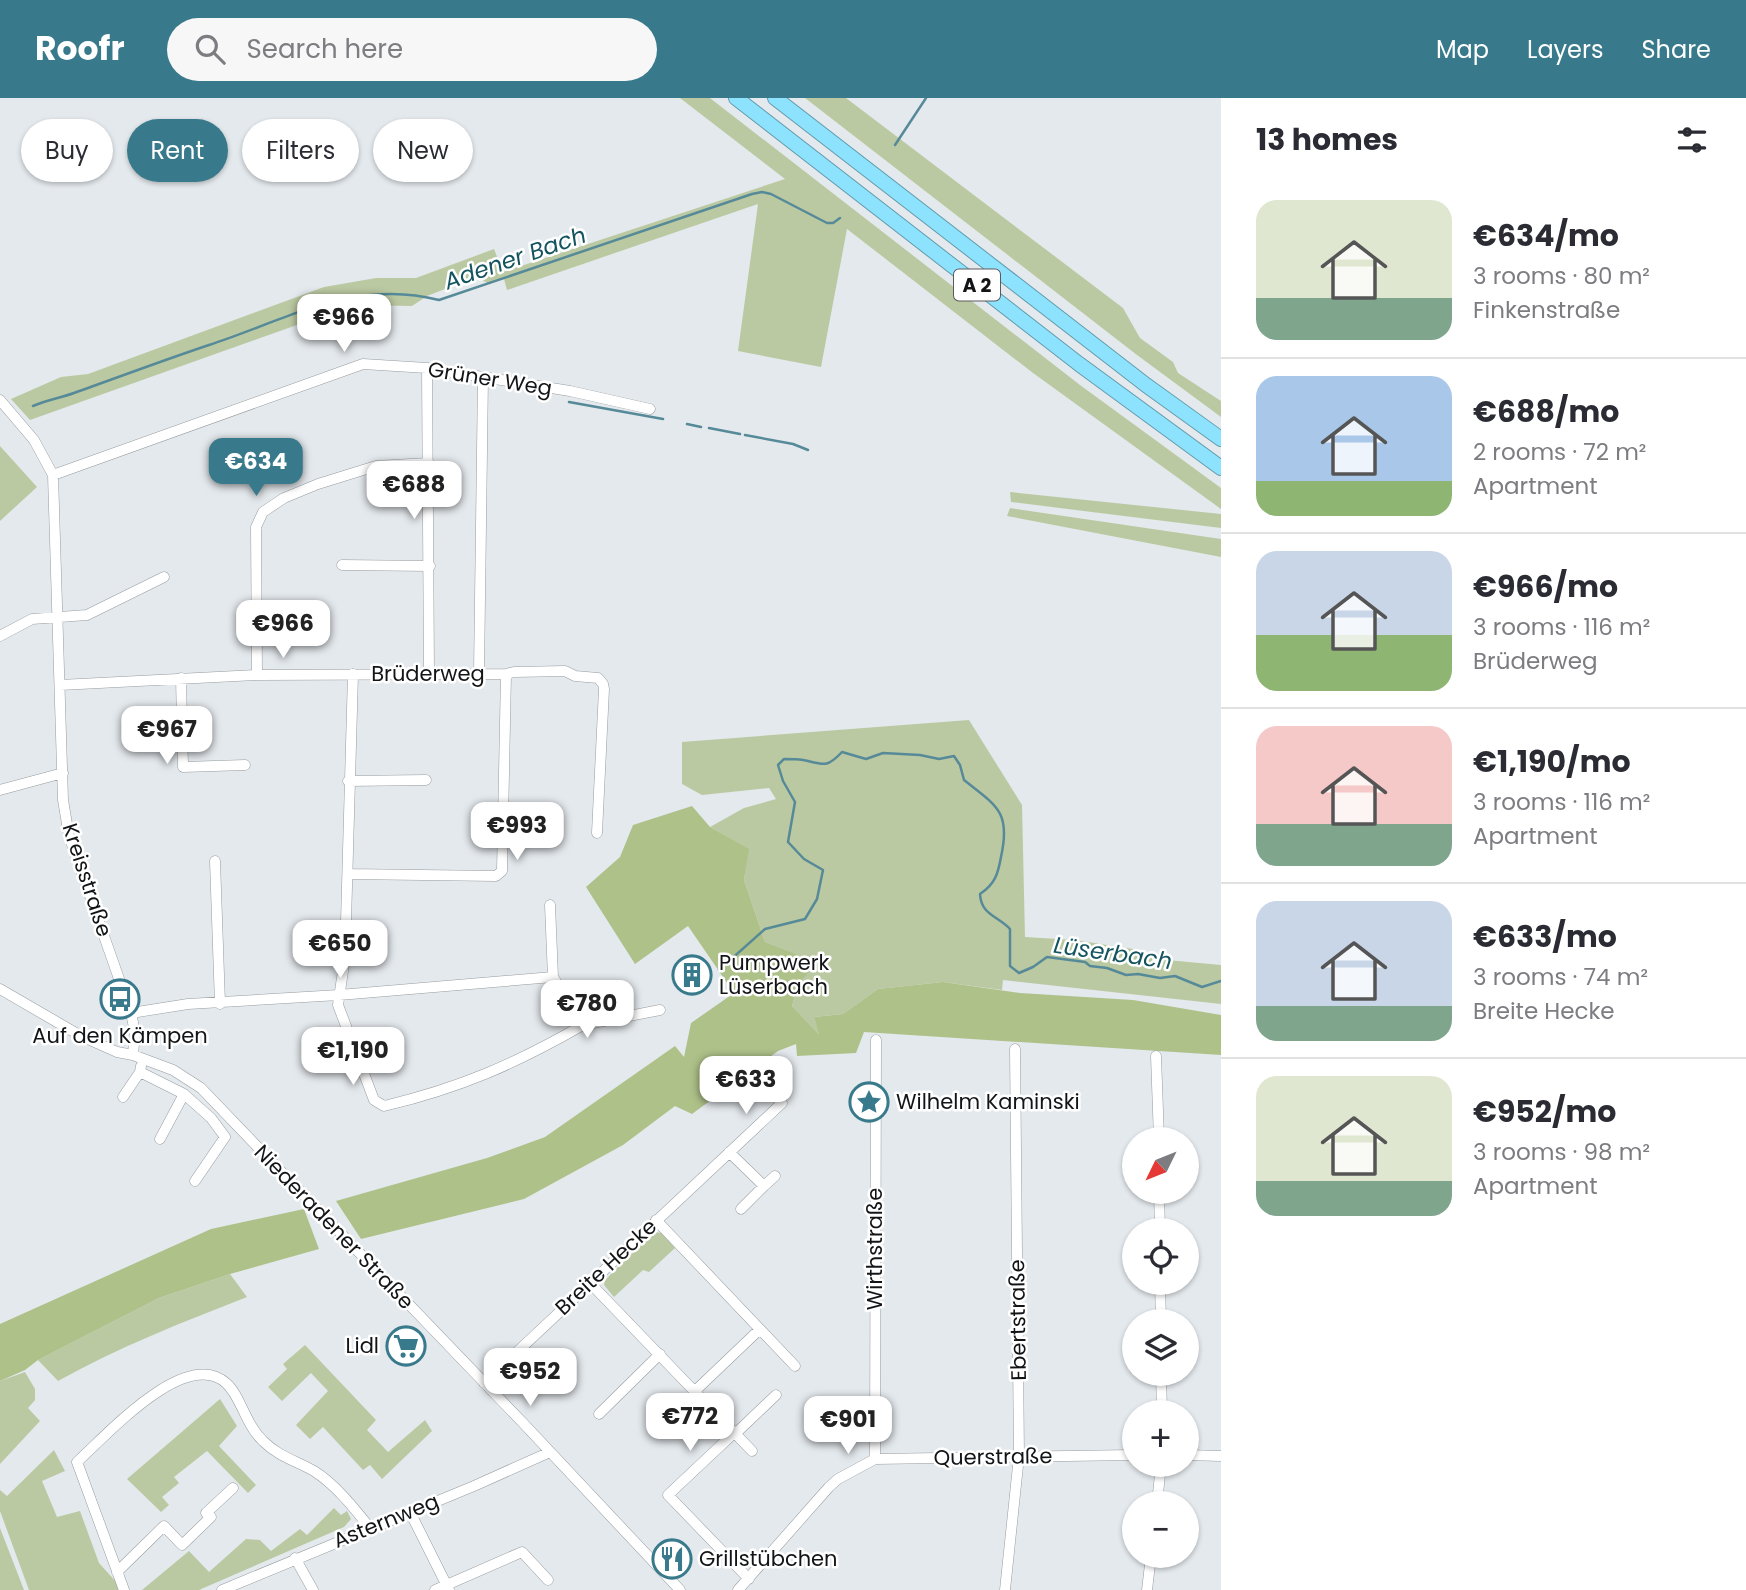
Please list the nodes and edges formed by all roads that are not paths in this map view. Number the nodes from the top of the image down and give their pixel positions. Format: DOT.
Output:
graph roads {
  1 [pos="736,98"];
  2 [pos="775,98"];
  3 [pos="427,368"];
  4 [pos="484,377"];
  5 [pos="0,400"];
  6 [pos="650,409"];
  7 [pos="1221,439"];
  8 [pos="429,463"];
  9 [pos="1221,468"];
  10 [pos="53,475"];
  11 [pos="342,565"];
  12 [pos="430,566"];
  13 [pos="164,577"];
  14 [pos="58,616"];
  15 [pos="0,636"];
  16 [pos="429,673"];
  17 [pos="479,673"];
  18 [pos="353,674"];
  19 [pos="506,674"];
  20 [pos="257,675"];
  21 [pos="181,678"];
  22 [pos="60,685"];
  23 [pos="245,765"];
  24 [pos="63,773"];
  25 [pos="426,780"];
  26 [pos="348,781"];
  27 [pos="0,790"];
  28 [pos="597,832"];
  29 [pos="215,860"];
  30 [pos="348,874"];
  31 [pos="550,905"];
  32 [pos="553,977"];
  33 [pos="0,989"];
  34 [pos="338,995"];
  35 [pos="220,1004"];
  36 [pos="660,1010"];
  37 [pos="131,1013"];
  38 [pos="583,1025"];
  39 [pos="876,1040"];
  40 [pos="1015,1049"];
  41 [pos="1156,1056"];
  42 [pos="138,1057"];
  43 [pos="140,1072"];
  44 [pos="759,1079"];
  45 [pos="184,1094"];
  46 [pos="123,1097"];
  47 [pos="1159,1127"];
  48 [pos="160,1139"];
  49 [pos="729,1152"];
  50 [pos="775,1176"];
  51 [pos="195,1181"];
  52 [pos="764,1186"];
  53 [pos="741,1209"];
  54 [pos="656,1220"];
  55 [pos="590,1283"];
  56 [pos="760,1329"];
  57 [pos="660,1354"];
  58 [pos="795,1366"];
  59 [pos="484,1383"];
  60 [pos="695,1391"];
  61 [pos="776,1395"];
  62 [pos="599,1414"];
  63 [pos="735,1433"];
  64 [pos="752,1451"];
  65 [pos="550,1452"];
  66 [pos="1122,1455"];
  67 [pos="1199,1455"];
  68 [pos="1019,1456"];
  69 [pos="1221,1456"];
  70 [pos="875,1459"];
  71 [pos="233,1488"];
  72 [pos="411,1512"];
  73 [pos="370,1528"];
  74 [pos="295,1558"];
  75 [pos="1150,1568"];
  76 [pos="117,1572"];
  77 [pos="749,1579"];
  78 [pos="548,1580"];
  79 [pos="448,1587"];
  80 [pos="124,1590"];
  81 [pos="222,1590"];
  82 [pos="313,1590"];
  83 [pos="435,1590"];
  84 [pos="680,1590"];
  85 [pos="738,1590"];
  86 [pos="1005,1590"];
  87 [pos="1147,1590"];
  1 -- 9 [label="highway, A 2"];
  2 -- 7 [label="highway, A 2"];
  3 -- 4 [label="street, Grüner Weg"];
  3 -- 8 [label="street"];
  3 -- 10 [label="street, Grüner Weg"];
  4 -- 6 [label="street, Grüner Weg"];
  4 -- 17 [label="street"];
  5 -- 10 [label="street, Kreisstraße"];
  8 -- 12 [label="street"];
  8 -- 20 [label="street"];
  10 -- 14 [label="street, Kreisstraße"];
  11 -- 12 [label="street"];
  12 -- 16 [label="street"];
  13 -- 14 [label="street"];
  14 -- 15 [label="street"];
  14 -- 22 [label="street, Kreisstraße"];
  16 -- 17 [label="street, Brüderweg"];
  16 -- 18 [label="street, Brüderweg"];
  17 -- 19 [label="street, Brüderweg"];
  18 -- 20 [label="street, Brüderweg"];
  18 -- 26 [label="street"];
  19 -- 28 [label="street, Brüderweg"];
  19 -- 30 [label="street"];
  20 -- 21 [label="street, Brüderweg"];
  21 -- 22 [label="street, Brüderweg"];
  21 -- 23 [label="street"];
  22 -- 24 [label="street, Kreisstraße"];
  24 -- 27 [label="street"];
  24 -- 37 [label="street, Kreisstraße"];
  25 -- 26 [label="street"];
  26 -- 30 [label="street"];
  29 -- 35 [label="street"];
  30 -- 34 [label="street"];
  31 -- 32 [label="street"];
  32 -- 34 [label="street"];
  32 -- 38 [label="street"];
  33 -- 42 [label="street, Niederadener Straße"];
  34 -- 35 [label="street"];
  34 -- 38 [label="street"];
  35 -- 37 [label="street"];
  36 -- 38 [label="street"];
  37 -- 42 [label="street, Kreisstraße"];
  39 -- 70 [label="street, Wirthstraße"];
  40 -- 68 [label="street, Ebertstraße"];
  41 -- 47 [label="street"];
  42 -- 43 [label="street, Kreisstraße"];
  42 -- 59 [label="street, Niederadener Straße"];
  43 -- 45 [label="street"];
  43 -- 46 [label="street"];
  44 -- 49 [label="street, Breite Hecke"];
  45 -- 48 [label="street"];
  45 -- 51 [label="street"];
  49 -- 52 [label="street"];
  49 -- 54 [label="street, Breite Hecke"];
  50 -- 52 [label="street"];
  52 -- 53 [label="street"];
  54 -- 55 [label="street, Breite Hecke"];
  54 -- 56 [label="street"];
  55 -- 57 [label="street"];
  55 -- 59 [label="street, Breite Hecke"];
  56 -- 58 [label="street"];
  56 -- 60 [label="street"];
  57 -- 60 [label="street"];
  57 -- 62 [label="street"];
  59 -- 65 [label="street, Niederadener Straße"];
  60 -- 63 [label="street"];
  61 -- 63 [label="street"];
  63 -- 64 [label="street"];
  63 -- 77 [label="street"];
  65 -- 72 [label="street, Asternweg"];
  65 -- 84 [label="street, Niederadener Straße"];
  66 -- 68 [label="street, Querstraße"];
  67 -- 69 [label="street"];
  68 -- 70 [label="street, Querstraße"];
  68 -- 86 [label="street, Ebertstraße"];
  70 -- 77 [label="street, Querstraße"];
  71 -- 76 [label="street"];
  72 -- 73 [label="street, Asternweg"];
  72 -- 79 [label="street"];
  73 -- 74 [label="street, Asternweg"];
  73 -- 76 [label="street"];
  74 -- 81 [label="street, Asternweg"];
  74 -- 82 [label="street"];
  75 -- 87 [label="street"];
  76 -- 80 [label="street"];
  77 -- 85 [label="street, Querstraße"];
  78 -- 79 [label="street"];
  79 -- 83 [label="street"];
}
